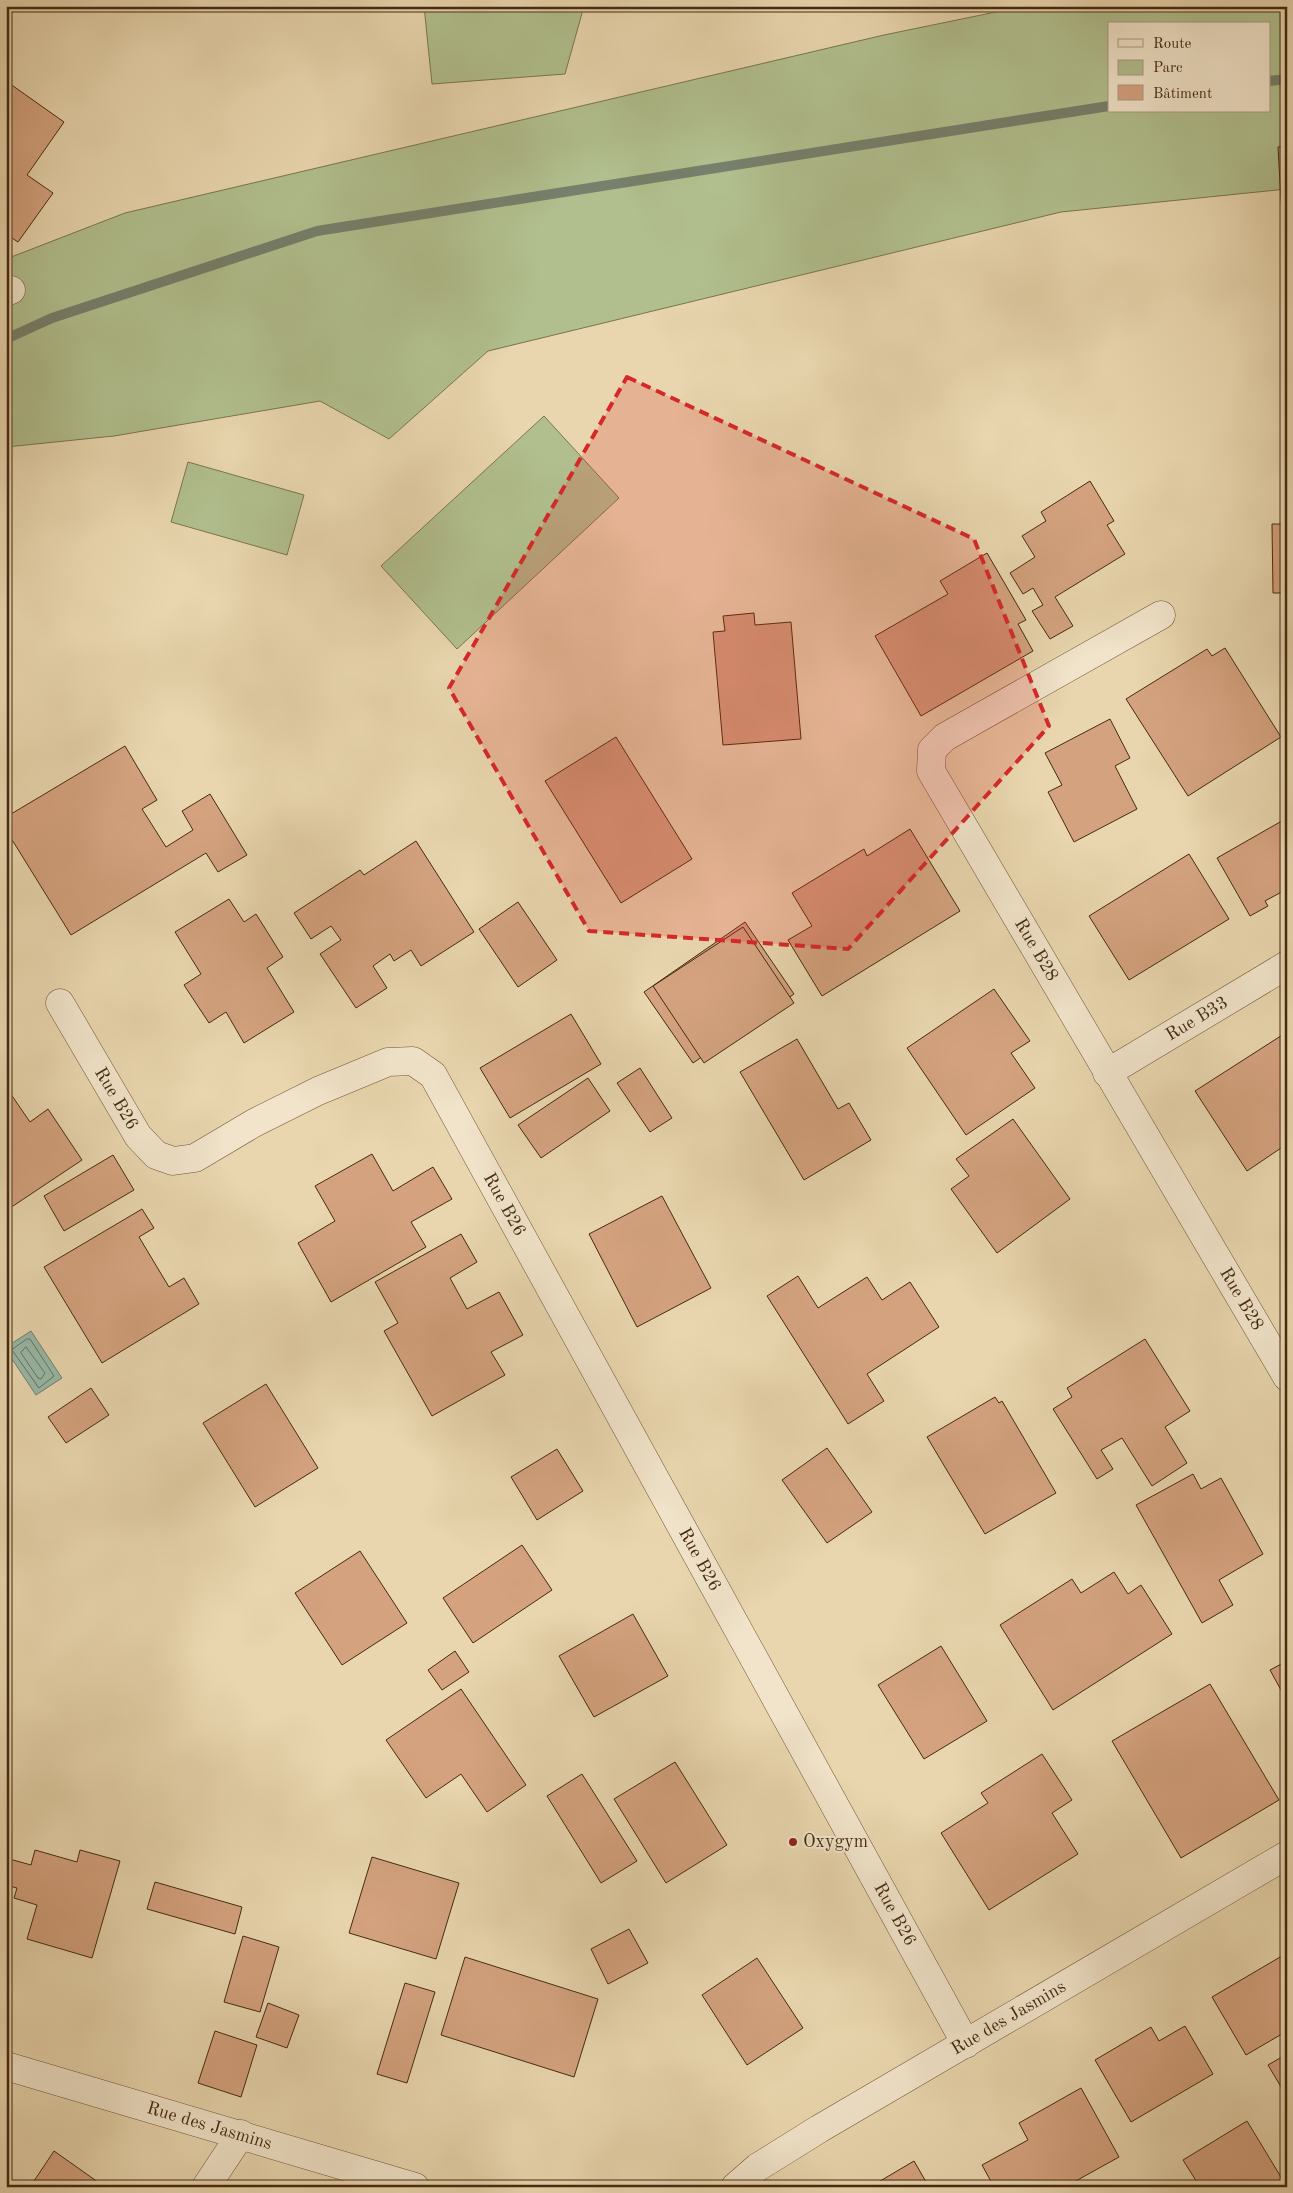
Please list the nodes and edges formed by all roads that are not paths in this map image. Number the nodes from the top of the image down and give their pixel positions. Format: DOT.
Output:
graph roads {
  1 [pos="1161,615"];
  2 [pos="1287,965"];
  3 [pos="60,1003"];
  4 [pos="1107,1073"];
  5 [pos="1287,1377"];
  6 [pos="1287,1855"];
  7 [pos="966,2044"];
  8 [pos="6,2066"];
  9 [pos="241,2134"];
  10 [pos="206,2187"];
  11 [pos="414,2187"];
  12 [pos="735,2187"];
  1 -- 4 [label="street, Rue B28"];
  2 -- 4 [label="street, Rue B33"];
  3 -- 7 [label="street, Rue B26"];
  4 -- 5 [label="street, Rue B28"];
  6 -- 7 [label="street, Rue des Jasmins"];
  7 -- 12 [label="street, Rue des Jasmins"];
  8 -- 9 [label="street, Rue des Jasmins"];
  9 -- 10 [label="street"];
  9 -- 11 [label="street, Rue des Jasmins"];
}
